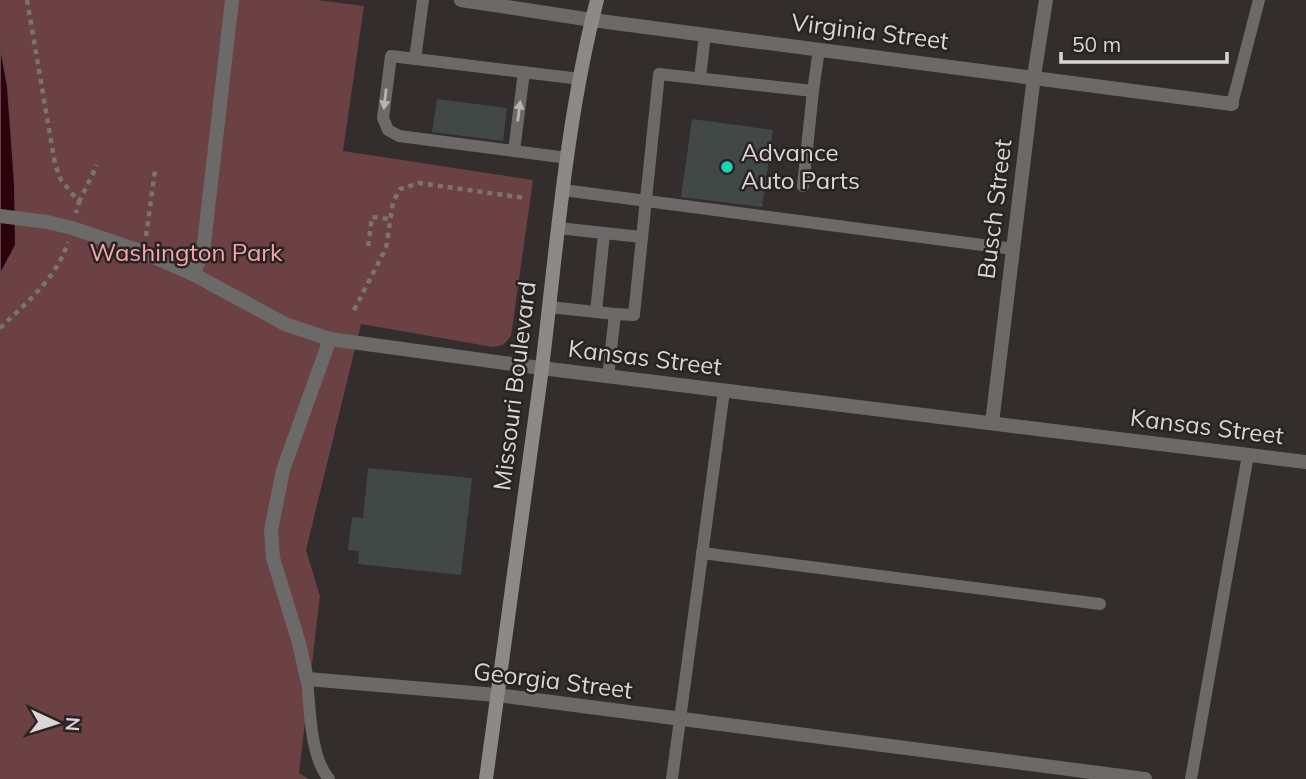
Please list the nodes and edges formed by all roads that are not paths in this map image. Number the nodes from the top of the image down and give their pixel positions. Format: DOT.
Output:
graph roads {
  1 [pos="232,0"];
  2 [pos="423,0"];
  3 [pos="461,0"];
  4 [pos="597,0"];
  5 [pos="1046,0"];
  6 [pos="1259,0"];
  7 [pos="592,20"];
  8 [pos="705,34"];
  9 [pos="819,49"];
  10 [pos="415,59"];
  11 [pos="524,72"];
  12 [pos="1034,76"];
  13 [pos="699,78"];
  14 [pos="580,79"];
  15 [pos="813,91"];
  16 [pos="1232,104"];
  17 [pos="514,151"];
  18 [pos="568,158"];
  19 [pos="803,186"];
  20 [pos="563,190"];
  21 [pos="645,200"];
  22 [pos="0,216"];
  23 [pos="558,228"];
  24 [pos="604,234"];
  25 [pos="641,237"];
  26 [pos="1013,249"];
  27 [pos="193,274"];
  28 [pos="549,307"];
  29 [pos="596,312"];
  30 [pos="615,314"];
  31 [pos="330,339"];
  32 [pos="541,368"];
  33 [pos="608,377"];
  34 [pos="724,391"];
  35 [pos="992,423"];
  36 [pos="1248,454"];
  37 [pos="1306,462"];
  38 [pos="702,553"];
  39 [pos="1100,604"];
  40 [pos="307,679"];
  41 [pos="497,695"];
  42 [pos="680,720"];
  43 [pos="329,779"];
  44 [pos="486,779"];
  45 [pos="672,779"];
  46 [pos="1145,779"];
  47 [pos="1192,779"];
  1 -- 27 [label="street"];
  2 -- 10 [label="lane"];
  3 -- 7 [label="street, Virginia Street"];
  4 -- 7 [label="main road, Missouri Boulevard"];
  5 -- 12 [label="street, Busch Street"];
  6 -- 16 [label="lane"];
  7 -- 8 [label="street, Virginia Street"];
  7 -- 14 [label="main road, Missouri Boulevard"];
  8 -- 9 [label="street, Virginia Street"];
  8 -- 13 [label="lane"];
  9 -- 12 [label="street, Virginia Street"];
  9 -- 15 [label="lane"];
  10 -- 11 [label="lane"];
  10 -- 17 [label="lane, one-way"];
  11 -- 14 [label="lane"];
  17 -- 11 [label="lane, one-way"];
  12 -- 16 [label="street, Virginia Street"];
  12 -- 26 [label="street, Busch Street"];
  13 -- 15 [label="lane"];
  13 -- 21 [label="lane"];
  14 -- 18 [label="main road, Missouri Boulevard"];
  15 -- 19 [label="lane"];
  17 -- 18 [label="lane"];
  18 -- 20 [label="main road, Missouri Boulevard"];
  20 -- 21 [label="lane"];
  20 -- 23 [label="main road, Missouri Boulevard"];
  21 -- 25 [label="lane"];
  21 -- 26 [label="lane"];
  22 -- 27 [label="street, Kansas Street"];
  23 -- 24 [label="lane"];
  23 -- 28 [label="main road, Missouri Boulevard"];
  24 -- 25 [label="lane"];
  24 -- 29 [label="lane"];
  25 -- 30 [label="lane"];
  26 -- 35 [label="street, Busch Street"];
  27 -- 31 [label="street, Kansas Street"];
  28 -- 29 [label="lane"];
  28 -- 32 [label="main road, Missouri Boulevard"];
  29 -- 30 [label="lane"];
  30 -- 33 [label="lane"];
  31 -- 32 [label="street, Kansas Street"];
  31 -- 40 [label="street"];
  32 -- 33 [label="street, Kansas Street"];
  32 -- 41 [label="main road, Missouri Boulevard"];
  33 -- 34 [label="street, Kansas Street"];
  34 -- 35 [label="street, Kansas Street"];
  34 -- 38 [label="lane"];
  35 -- 36 [label="street, Kansas Street"];
  36 -- 37 [label="street, Kansas Street"];
  36 -- 47 [label="lane"];
  38 -- 39 [label="lane"];
  38 -- 42 [label="lane"];
  40 -- 41 [label="street, Georgia Street"];
  40 -- 43 [label="lane"];
  41 -- 42 [label="street, Georgia Street"];
  41 -- 44 [label="main road, Missouri Boulevard"];
  42 -- 45 [label="lane"];
  42 -- 46 [label="street, Georgia Street"];
}
